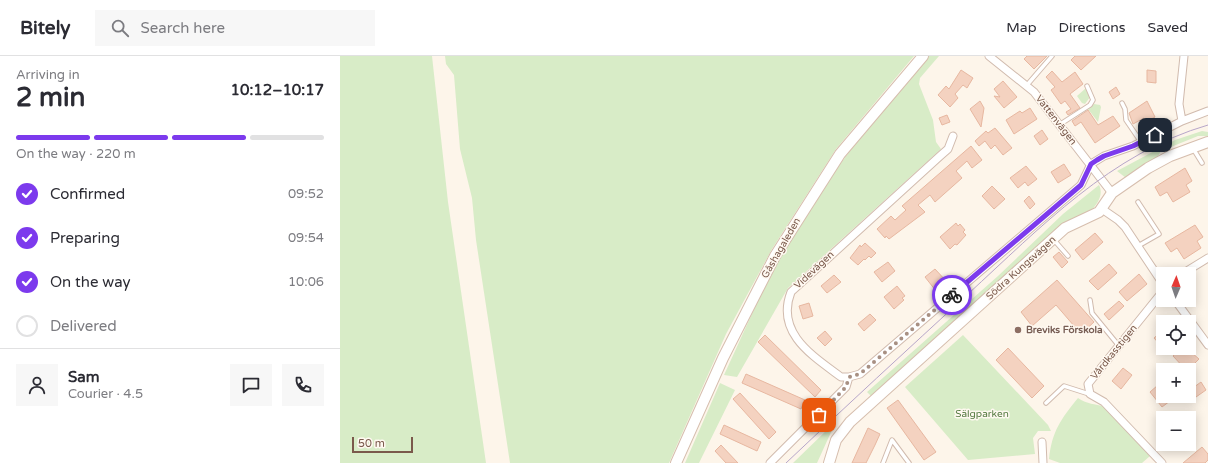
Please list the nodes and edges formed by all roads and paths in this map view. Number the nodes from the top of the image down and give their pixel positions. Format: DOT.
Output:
graph roads {
  1 [pos="923,56"];
  2 [pos="989,56"];
  3 [pos="1052,56"];
  4 [pos="1184,56"];
  5 [pos="1027,85"];
  6 [pos="1087,86"];
  7 [pos="1122,103"];
  8 [pos="1208,111"];
  9 [pos="1182,121"];
  10 [pos="1060,125"];
  11 [pos="953,136"];
  12 [pos="1141,142"];
  13 [pos="1208,142"];
  14 [pos="1192,147"];
  15 [pos="1202,163"];
  16 [pos="1091,164"];
  17 [pos="1112,193"];
  18 [pos="1138,202"];
  19 [pos="1102,209"];
  20 [pos="1054,239"];
  21 [pos="1138,246"];
  22 [pos="1068,256"];
  23 [pos="1208,258"];
  24 [pos="1193,267"];
  25 [pos="1156,273"];
  26 [pos="1156,299"];
  27 [pos="1090,300"];
  28 [pos="1180,307"];
  29 [pos="1208,345"];
  30 [pos="1119,346"];
  31 [pos="849,377"];
  32 [pos="1090,394"];
  33 [pos="1046,403"];
  34 [pos="1042,442"];
  35 [pos="676,463"];
  36 [pos="770,463"];
  37 [pos="829,463"];
  38 [pos="882,463"];
  39 [pos="909,463"];
  40 [pos="1043,463"];
  41 [pos="1162,463"];
  1 -- 35 [label="street, Gåshagaleden"];
  2 -- 5 [label="street, Vattenvägen"];
  3 -- 5 [label="lane"];
  4 -- 9 [label="street"];
  5 -- 10 [label="street, Vattenvägen"];
  6 -- 10 [label="lane"];
  7 -- 12 [label="lane"];
  8 -- 9 [label="street"];
  9 -- 12 [label="street"];
  10 -- 16 [label="street, Vattenvägen"];
  11 -- 31 [label="street, Videvägen"];
  12 -- 16 [label="street"];
  13 -- 14 [label="street, Södra Kungsvägen"];
  14 -- 15 [label="lane"];
  14 -- 17 [label="street, Södra Kungsvägen"];
  16 -- 17 [label="street, Vattenvägen"];
  16 -- 31 [label="street"];
  17 -- 19 [label="street, Södra Kungsvägen"];
  18 -- 21 [label="lane"];
  19 -- 20 [label="street, Södra Kungsvägen"];
  19 -- 21 [label="street"];
  20 -- 22 [label="lane"];
  20 -- 37 [label="street, Södra Kungsvägen"];
  21 -- 25 [label="street"];
  23 -- 24 [label="street"];
  26 -- 30 [label="street, Vårdkasstigen"];
  27 -- 30 [label="lane"];
  28 -- 29 [label="street"];
  30 -- 32 [label="street, Vårdkasstigen"];
  31 -- 36 [label="street"];
  32 -- 33 [label="lane"];
  32 -- 41 [label="street, Vårdkasstigen"];
  34 -- 40 [label="street"];
  38 -- 39 [label="lane"];
}
